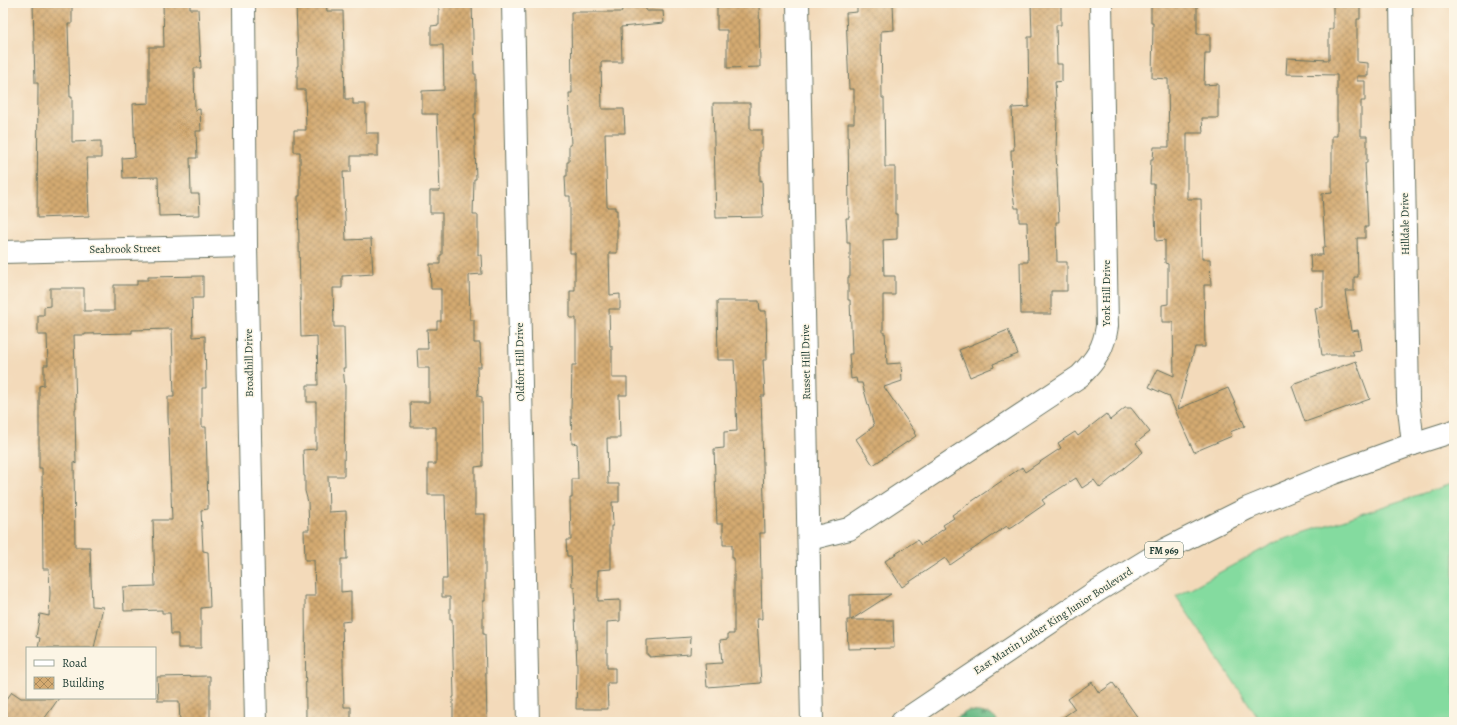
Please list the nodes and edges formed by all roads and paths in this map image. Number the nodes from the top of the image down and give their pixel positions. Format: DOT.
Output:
graph roads {
  1 [pos="244,3"];
  2 [pos="513,3"];
  3 [pos="798,3"];
  4 [pos="1101,3"];
  5 [pos="1401,3"];
  6 [pos="246,246"];
  7 [pos="3,252"];
  8 [pos="1454,431"];
  9 [pos="1412,444"];
  10 [pos="810,539"];
  11 [pos="256,722"];
  12 [pos="528,722"];
  13 [pos="812,722"];
  14 [pos="902,722"];
  1 -- 6 [label="street, Broadhill Drive"];
  2 -- 12 [label="street, Oldfort Hill Drive"];
  3 -- 10 [label="street, Russet Hill Drive"];
  4 -- 10 [label="street, York Hill Drive"];
  5 -- 9 [label="street, Hilldale Drive"];
  6 -- 7 [label="street, Seabrook Street"];
  6 -- 11 [label="street, Broadhill Drive"];
  8 -- 9 [label="street, East Martin Luther King Junior Boulevard / FM 969"];
  9 -- 14 [label="street, East Martin Luther King Junior Boulevard / FM 969"];
  10 -- 13 [label="street, Russet Hill Drive"];
}
